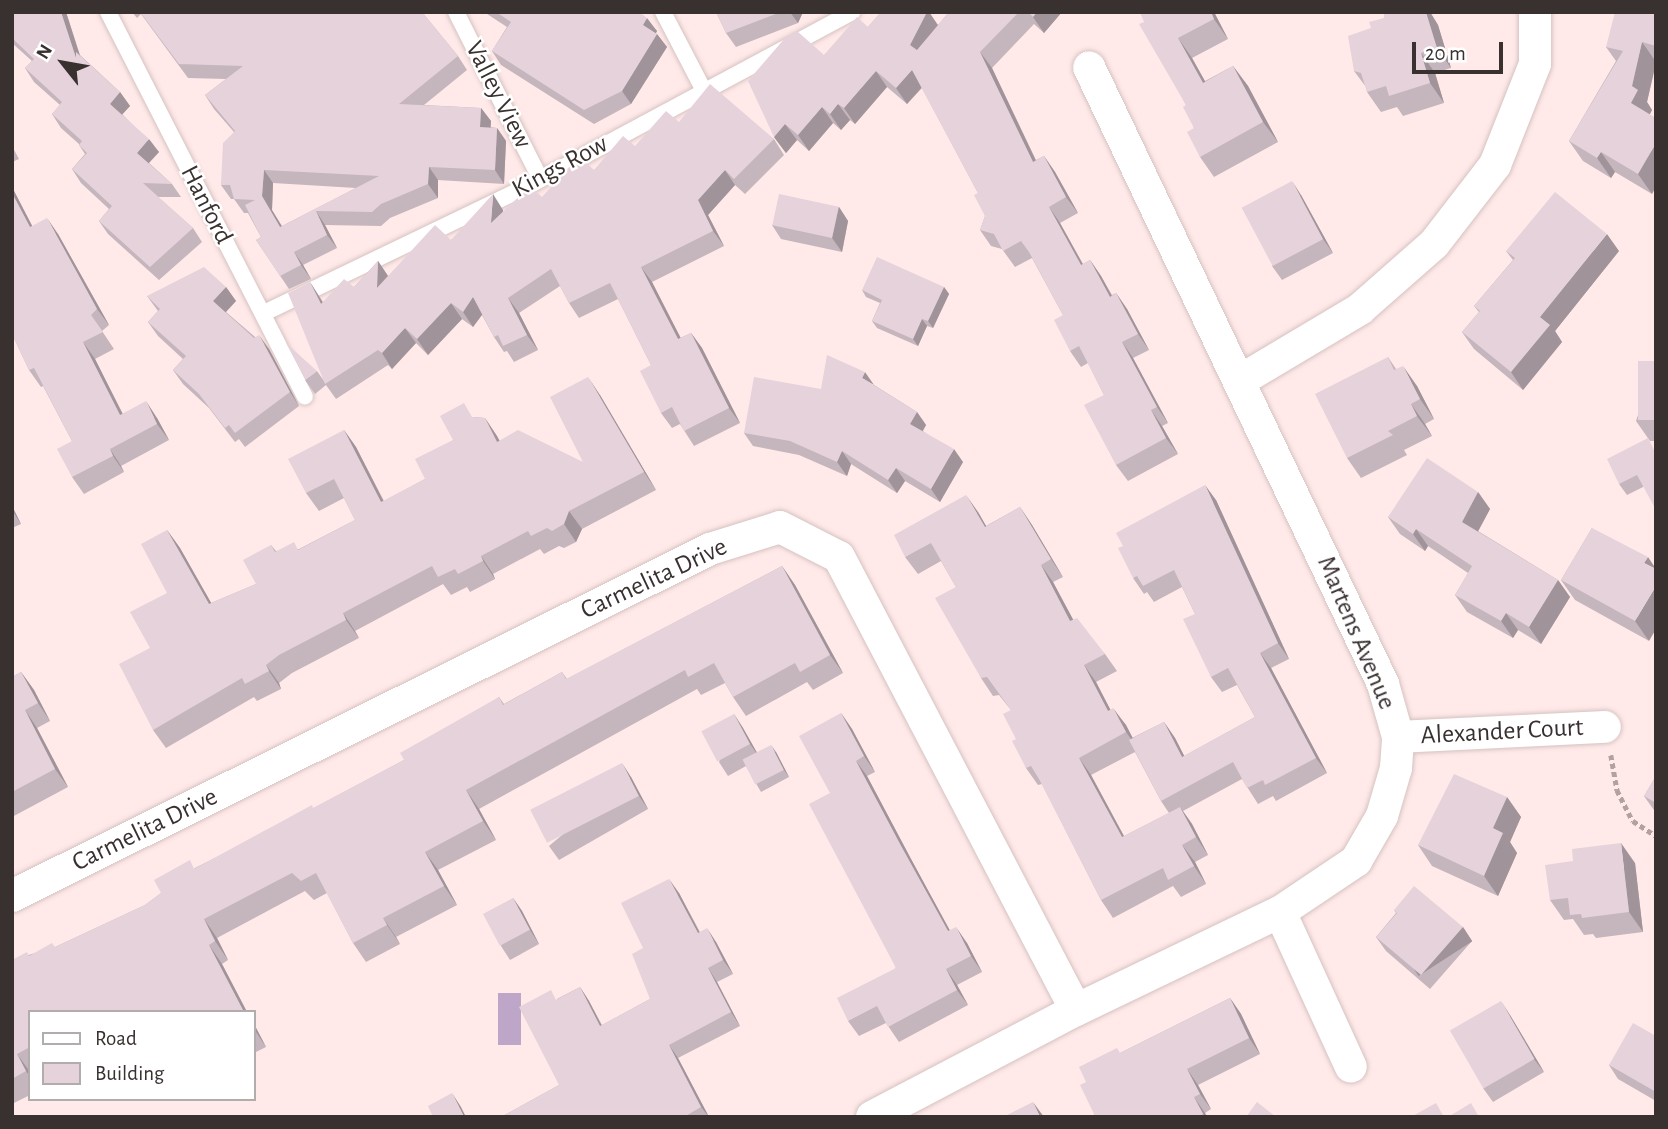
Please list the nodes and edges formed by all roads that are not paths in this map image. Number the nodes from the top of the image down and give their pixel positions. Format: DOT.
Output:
graph roads {
  1 [pos="107,12"];
  2 [pos="456,12"];
  3 [pos="663,12"];
  4 [pos="852,12"];
  5 [pos="1535,12"];
  6 [pos="1089,67"];
  7 [pos="703,89"];
  8 [pos="540,178"];
  9 [pos="264,313"];
  10 [pos="1241,380"];
  11 [pos="305,397"];
  12 [pos="1605,727"];
  13 [pos="1398,737"];
  14 [pos="12,895"];
  15 [pos="1280,912"];
  16 [pos="1076,1010"];
  17 [pos="1351,1068"];
  18 [pos="872,1117"];
  1 -- 9 [label="lane, Hanford"];
  2 -- 8 [label="lane, Valley View"];
  3 -- 7 [label="lane"];
  4 -- 7 [label="lane, Kings Row"];
  5 -- 10 [label="street"];
  6 -- 10 [label="street, Martens Avenue"];
  7 -- 8 [label="lane, Kings Row"];
  8 -- 9 [label="lane, Kings Row"];
  9 -- 11 [label="lane, Hanford"];
  10 -- 13 [label="street, Martens Avenue"];
  12 -- 13 [label="street, Alexander Court"];
  13 -- 15 [label="street, Martens Avenue"];
  14 -- 16 [label="street, Carmelita Drive"];
  15 -- 16 [label="street, Martens Avenue"];
  15 -- 17 [label="street"];
  16 -- 18 [label="street, Martens Avenue"];
}
